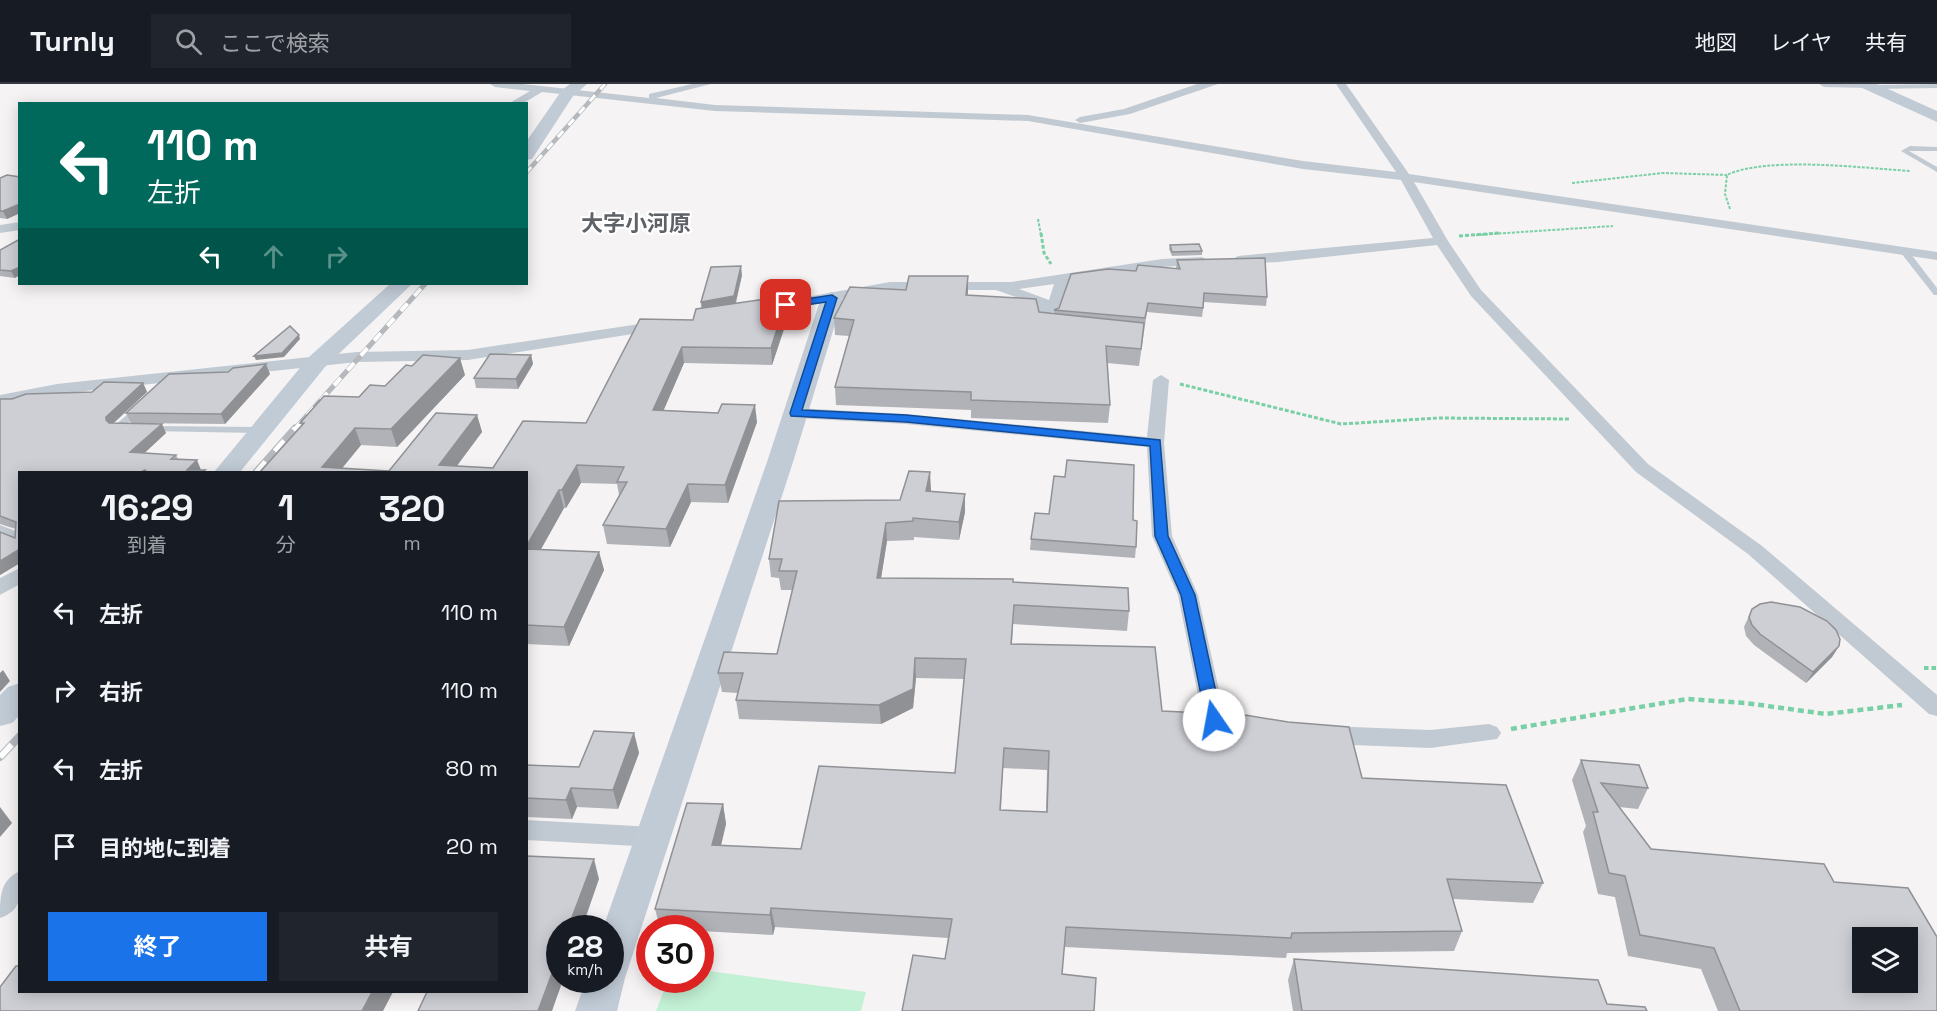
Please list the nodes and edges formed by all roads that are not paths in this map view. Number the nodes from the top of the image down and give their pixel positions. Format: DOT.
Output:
graph roads {
  1 [pos="495,84"];
  2 [pos="706,84"];
  3 [pos="1213,84"];
  4 [pos="1341,84"];
  5 [pos="1824,84"];
  6 [pos="1868,86"];
  7 [pos="1937,86"];
  8 [pos="574,88"];
  9 [pos="539,90"];
  10 [pos="637,99"];
  11 [pos="517,102"];
  12 [pos="1937,117"];
  13 [pos="1062,122"];
  14 [pos="1937,149"];
  15 [pos="528,152"];
  16 [pos="1936,169"];
  17 [pos="1405,177"];
  18 [pos="18,226"];
  19 [pos="0,228"];
  20 [pos="1440,240"];
  21 [pos="1904,251"];
  22 [pos="1937,256"];
  23 [pos="1066,276"];
  24 [pos="401,285"];
  25 [pos="997,286"];
  26 [pos="1937,293"];
  27 [pos="832,298"];
  28 [pos="1045,310"];
  29 [pos="751,311"];
  30 [pos="671,324"];
  31 [pos="1076,328"];
  32 [pos="317,362"];
  33 [pos="174,376"];
  34 [pos="1161,380"];
  35 [pos="158,391"];
  36 [pos="149,399"];
  37 [pos="0,400"];
  38 [pos="796,413"];
  39 [pos="262,429"];
  40 [pos="1155,442"];
  41 [pos="228,471"];
  42 [pos="0,531"];
  43 [pos="18,539"];
  44 [pos="18,575"];
  45 [pos="0,588"];
  46 [pos="18,697"];
  47 [pos="1933,704"];
  48 [pos="0,714"];
  49 [pos="1258,728"];
  50 [pos="1489,733"];
  51 [pos="1303,734"];
  52 [pos="528,830"];
  53 [pos="654,837"];
  54 [pos="18,884"];
  55 [pos="0,907"];
  56 [pos="624,926"];
  57 [pos="602,993"];
  58 [pos="596,1011"];
  1 -- 9 [label="street"];
  2 -- 10 [label="street"];
  3 -- 13 [label="street"];
  4 -- 17 [label="street"];
  5 -- 6 [label="street"];
  6 -- 7 [label="lane"];
  6 -- 12 [label="street"];
  8 -- 9 [label="street"];
  8 -- 10 [label="street"];
  8 -- 15 [label="street"];
  9 -- 11 [label="street"];
  10 -- 13 [label="street"];
  13 -- 17 [label="street"];
  14 -- 16 [label="lane"];
  17 -- 20 [label="street"];
  17 -- 21 [label="street"];
  18 -- 19 [label="street"];
  20 -- 23 [label="street"];
  20 -- 47 [label="street"];
  21 -- 22 [label="street"];
  21 -- 26 [label="lane"];
  23 -- 25 [label="street"];
  23 -- 28 [label="street"];
  24 -- 32 [label="street"];
  25 -- 27 [label="street"];
  25 -- 28 [label="street"];
  27 -- 29 [label="street"];
  27 -- 38 [label="street"];
  28 -- 31 [label="street"];
  30 -- 32 [label="street"];
  32 -- 33 [label="street"];
  32 -- 39 [label="street"];
  33 -- 35 [label="lane"];
  33 -- 37 [label="street"];
  34 -- 40 [label="street"];
  36 -- 39 [label="lane"];
  38 -- 40 [label="street"];
  38 -- 53 [label="street"];
  39 -- 41 [label="street"];
  40 -- 49 [label="street"];
  42 -- 43 [label="street"];
  44 -- 45 [label="street"];
  46 -- 48 [label="street"];
  50 -- 51 [label="street"];
  52 -- 53 [label="street"];
  53 -- 56 [label="street"];
  54 -- 55 [label="street"];
  57 -- 58 [label="street"];
}
